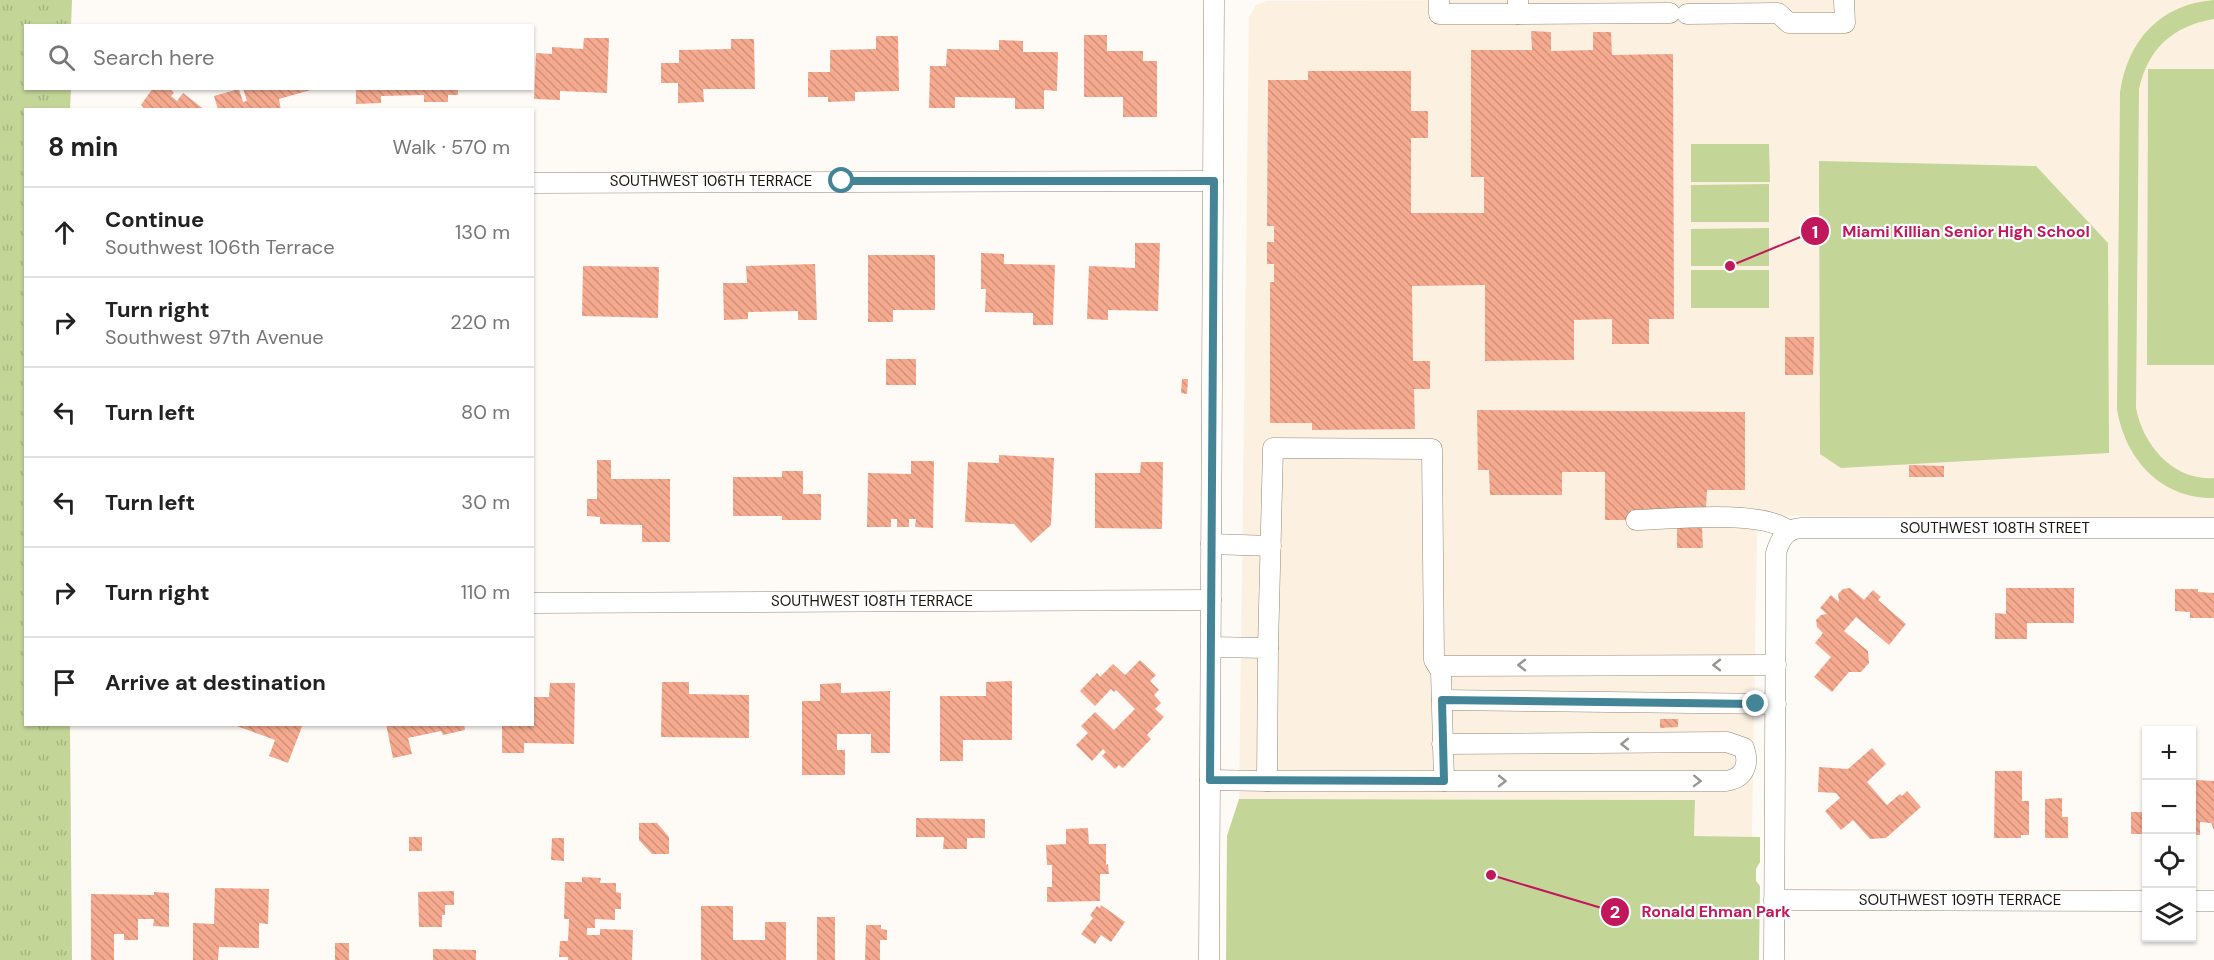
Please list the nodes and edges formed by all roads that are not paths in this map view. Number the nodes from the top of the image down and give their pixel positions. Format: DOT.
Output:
graph roads {
  1 [pos="1215,0"];
  2 [pos="1439,0"];
  3 [pos="1844,0"];
  4 [pos="1518,7"];
  5 [pos="1214,181"];
  6 [pos="534,183"];
  7 [pos="1636,520"];
  8 [pos="2214,528"];
  9 [pos="1785,535"];
  10 [pos="1211,544"];
  11 [pos="1271,546"];
  12 [pos="1211,600"];
  13 [pos="534,603"];
  14 [pos="1210,647"];
  15 [pos="1268,648"];
  16 [pos="1776,665"];
  17 [pos="1438,666"];
  18 [pos="1442,700"];
  19 [pos="1776,704"];
  20 [pos="1442,744"];
  21 [pos="1210,780"];
  22 [pos="1444,781"];
  23 [pos="1267,782"];
  24 [pos="1774,900"];
  25 [pos="2142,901"];
  26 [pos="2196,901"];
  27 [pos="2214,901"];
  28 [pos="1209,960"];
  29 [pos="1774,960"];
  1 -- 5 [label="street"];
  2 -- 4 [label="street"];
  3 -- 4 [label="street"];
  5 -- 6 [label="street, SOUTHWEST 106TH TERRACE"];
  5 -- 10 [label="street"];
  7 -- 9 [label="street"];
  8 -- 9 [label="street, SOUTHWEST 108TH STREET"];
  9 -- 16 [label="street"];
  10 -- 11 [label="street"];
  10 -- 12 [label="street"];
  11 -- 15 [label="street"];
  11 -- 17 [label="street"];
  12 -- 13 [label="street, SOUTHWEST 108TH TERRACE"];
  12 -- 14 [label="street"];
  14 -- 15 [label="street"];
  14 -- 21 [label="street"];
  15 -- 23 [label="street"];
  16 -- 17 [label="street, one-way"];
  16 -- 19 [label="street"];
  17 -- 18 [label="street"];
  18 -- 19 [label="street"];
  18 -- 20 [label="street"];
  19 -- 24 [label="street"];
  20 -- 22 [label="street"];
  22 -- 20 [label="street, one-way"];
  21 -- 23 [label="street"];
  21 -- 28 [label="street"];
  22 -- 23 [label="street"];
  24 -- 25 [label="street, SOUTHWEST 109TH TERRACE"];
  24 -- 29 [label="street"];
  26 -- 27 [label="street"];
}
